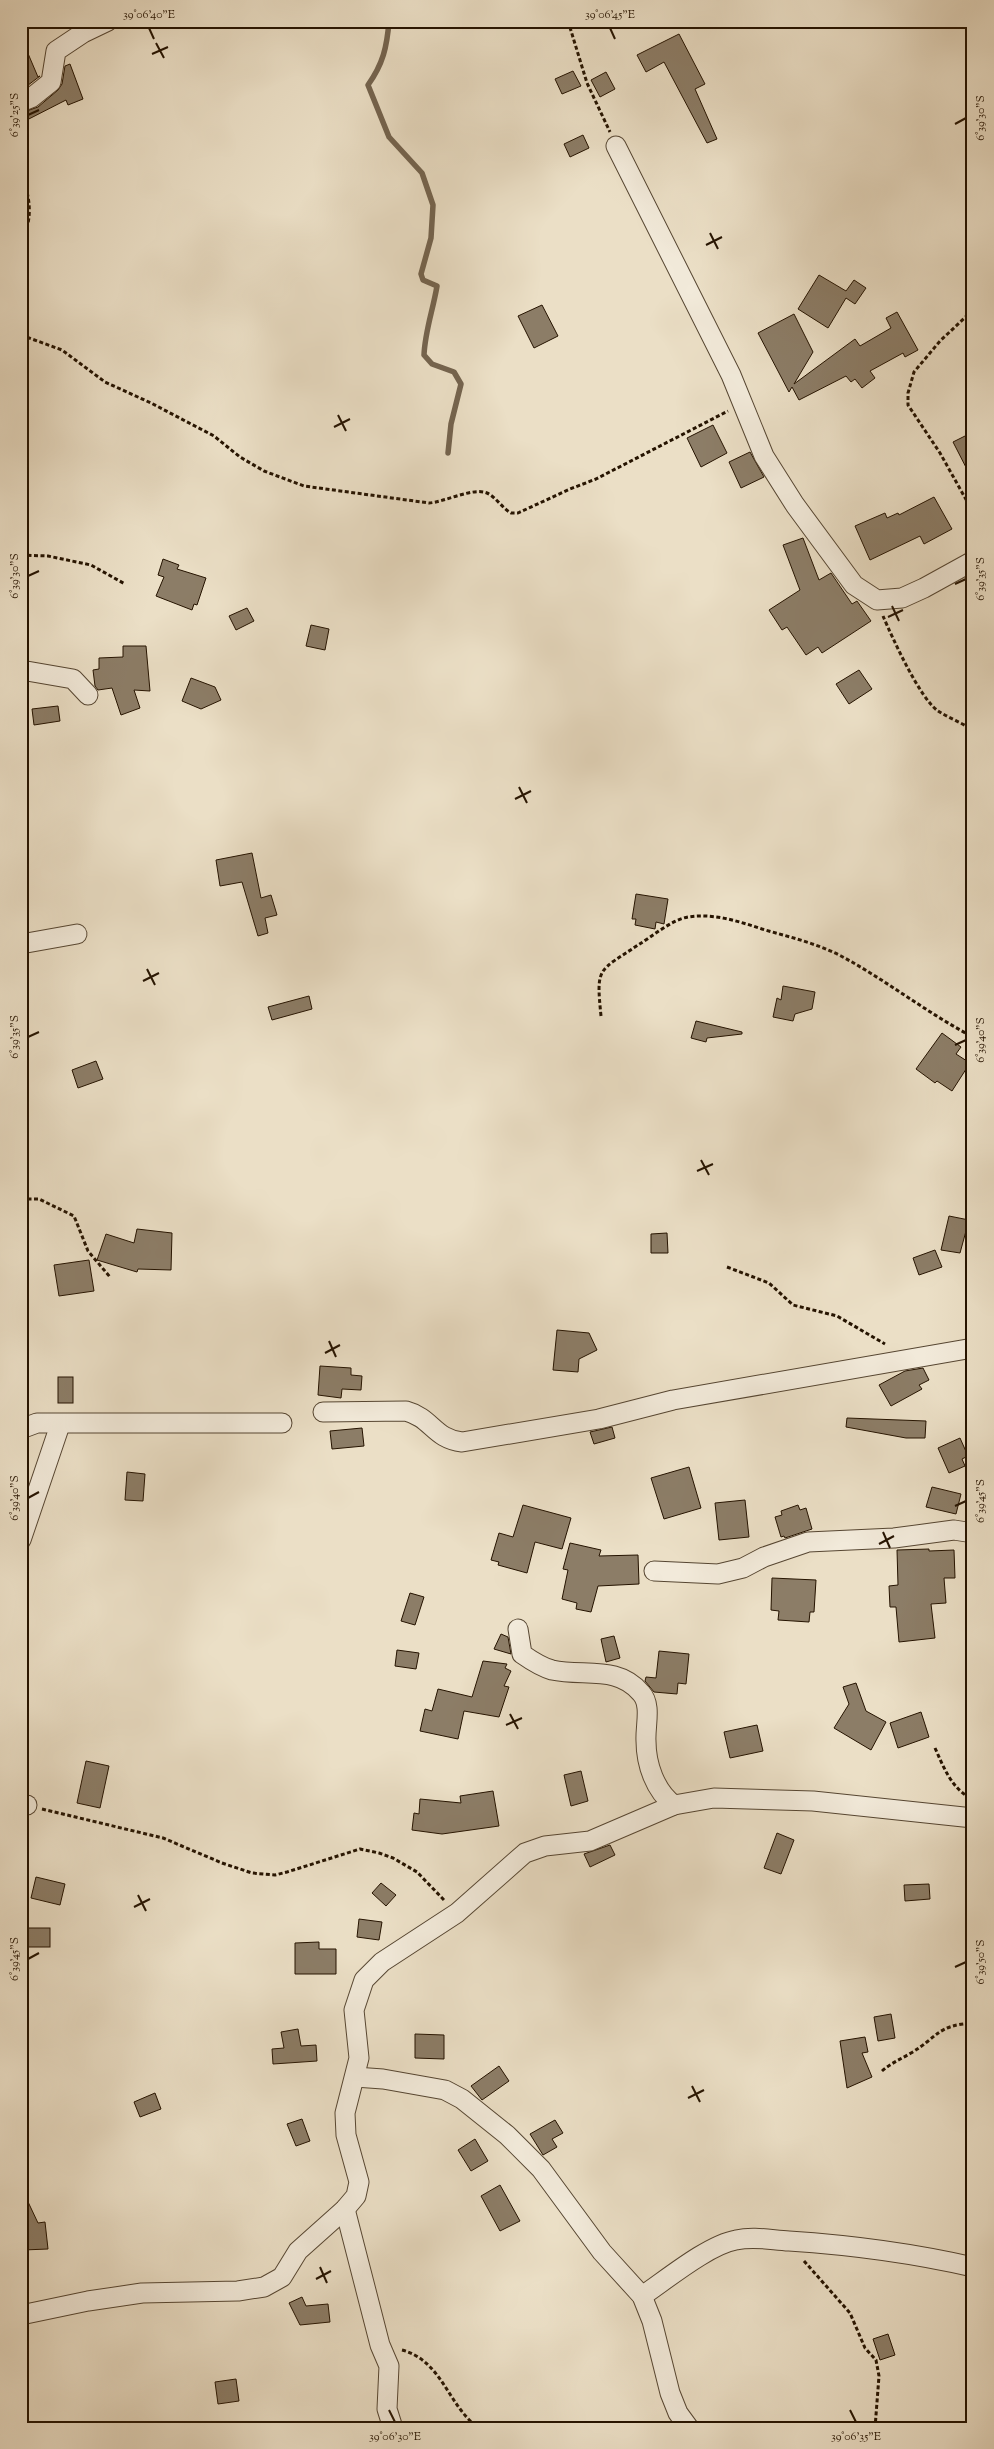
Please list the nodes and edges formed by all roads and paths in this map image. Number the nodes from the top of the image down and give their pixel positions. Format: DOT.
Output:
graph roads {
  1 [pos="108,21"];
  2 [pos="568,21"];
  3 [pos="21,102"];
  4 [pos="616,146"];
  5 [pos="21,174"];
  6 [pos="21,240"];
  7 [pos="973,310"];
  8 [pos="21,335"];
  9 [pos="742,404"];
  10 [pos="973,512"];
  11 [pos="21,555"];
  12 [pos="973,560"];
  13 [pos="125,584"];
  14 [pos="877,600"];
  15 [pos="21,670"];
  16 [pos="88,694"];
  17 [pos="973,730"];
  18 [pos="77,934"];
  19 [pos="21,944"];
  20 [pos="600,1016"];
  21 [pos="973,1038"];
  22 [pos="21,1198"];
  23 [pos="726,1267"];
  24 [pos="110,1277"];
  25 [pos="892,1346"];
  26 [pos="973,1348"];
  27 [pos="323,1412"];
  28 [pos="282,1423"];
  29 [pos="60,1425"];
  30 [pos="21,1429"];
  31 [pos="973,1533"];
  32 [pos="21,1540"];
  33 [pos="654,1571"];
  34 [pos="518,1629"];
  35 [pos="935,1748"];
  36 [pos="973,1799"];
  37 [pos="24,1805"];
  38 [pos="674,1805"];
  39 [pos="973,1818"];
  40 [pos="457,1913"];
  41 [pos="973,2023"];
  42 [pos="882,2071"];
  43 [pos="355,2077"];
  44 [pos="346,2209"];
  45 [pos="785,2241"];
  46 [pos="973,2267"];
  47 [pos="642,2296"];
  48 [pos="21,2316"];
  49 [pos="380,2345"];
  50 [pos="393,2428"];
  51 [pos="479,2428"];
  52 [pos="689,2428"];
  53 [pos="875,2428"];
  1 -- 3 [label="street"];
  2 -- 4 [label="path"];
  4 -- 9 [label="street"];
  5 -- 6 [label="path"];
  7 -- 10 [label="path"];
  8 -- 9 [label="path"];
  9 -- 14 [label="street"];
  11 -- 13 [label="path"];
  12 -- 14 [label="street"];
  14 -- 17 [label="path"];
  15 -- 16 [label="street"];
  18 -- 19 [label="street"];
  20 -- 21 [label="path"];
  22 -- 24 [label="path"];
  23 -- 25 [label="path"];
  26 -- 27 [label="street"];
  28 -- 29 [label="street"];
  29 -- 30 [label="street"];
  29 -- 32 [label="street"];
  31 -- 33 [label="street"];
  34 -- 38 [label="street"];
  35 -- 36 [label="path"];
  37 -- 40 [label="path"];
  38 -- 39 [label="street"];
  38 -- 40 [label="street"];
  40 -- 43 [label="street"];
  41 -- 42 [label="path"];
  43 -- 44 [label="street"];
  43 -- 47 [label="street"];
  44 -- 48 [label="street"];
  44 -- 49 [label="street"];
  45 -- 46 [label="street"];
  45 -- 47 [label="street"];
  45 -- 53 [label="path"];
  47 -- 52 [label="street"];
  49 -- 50 [label="street"];
  49 -- 51 [label="path"];
}
